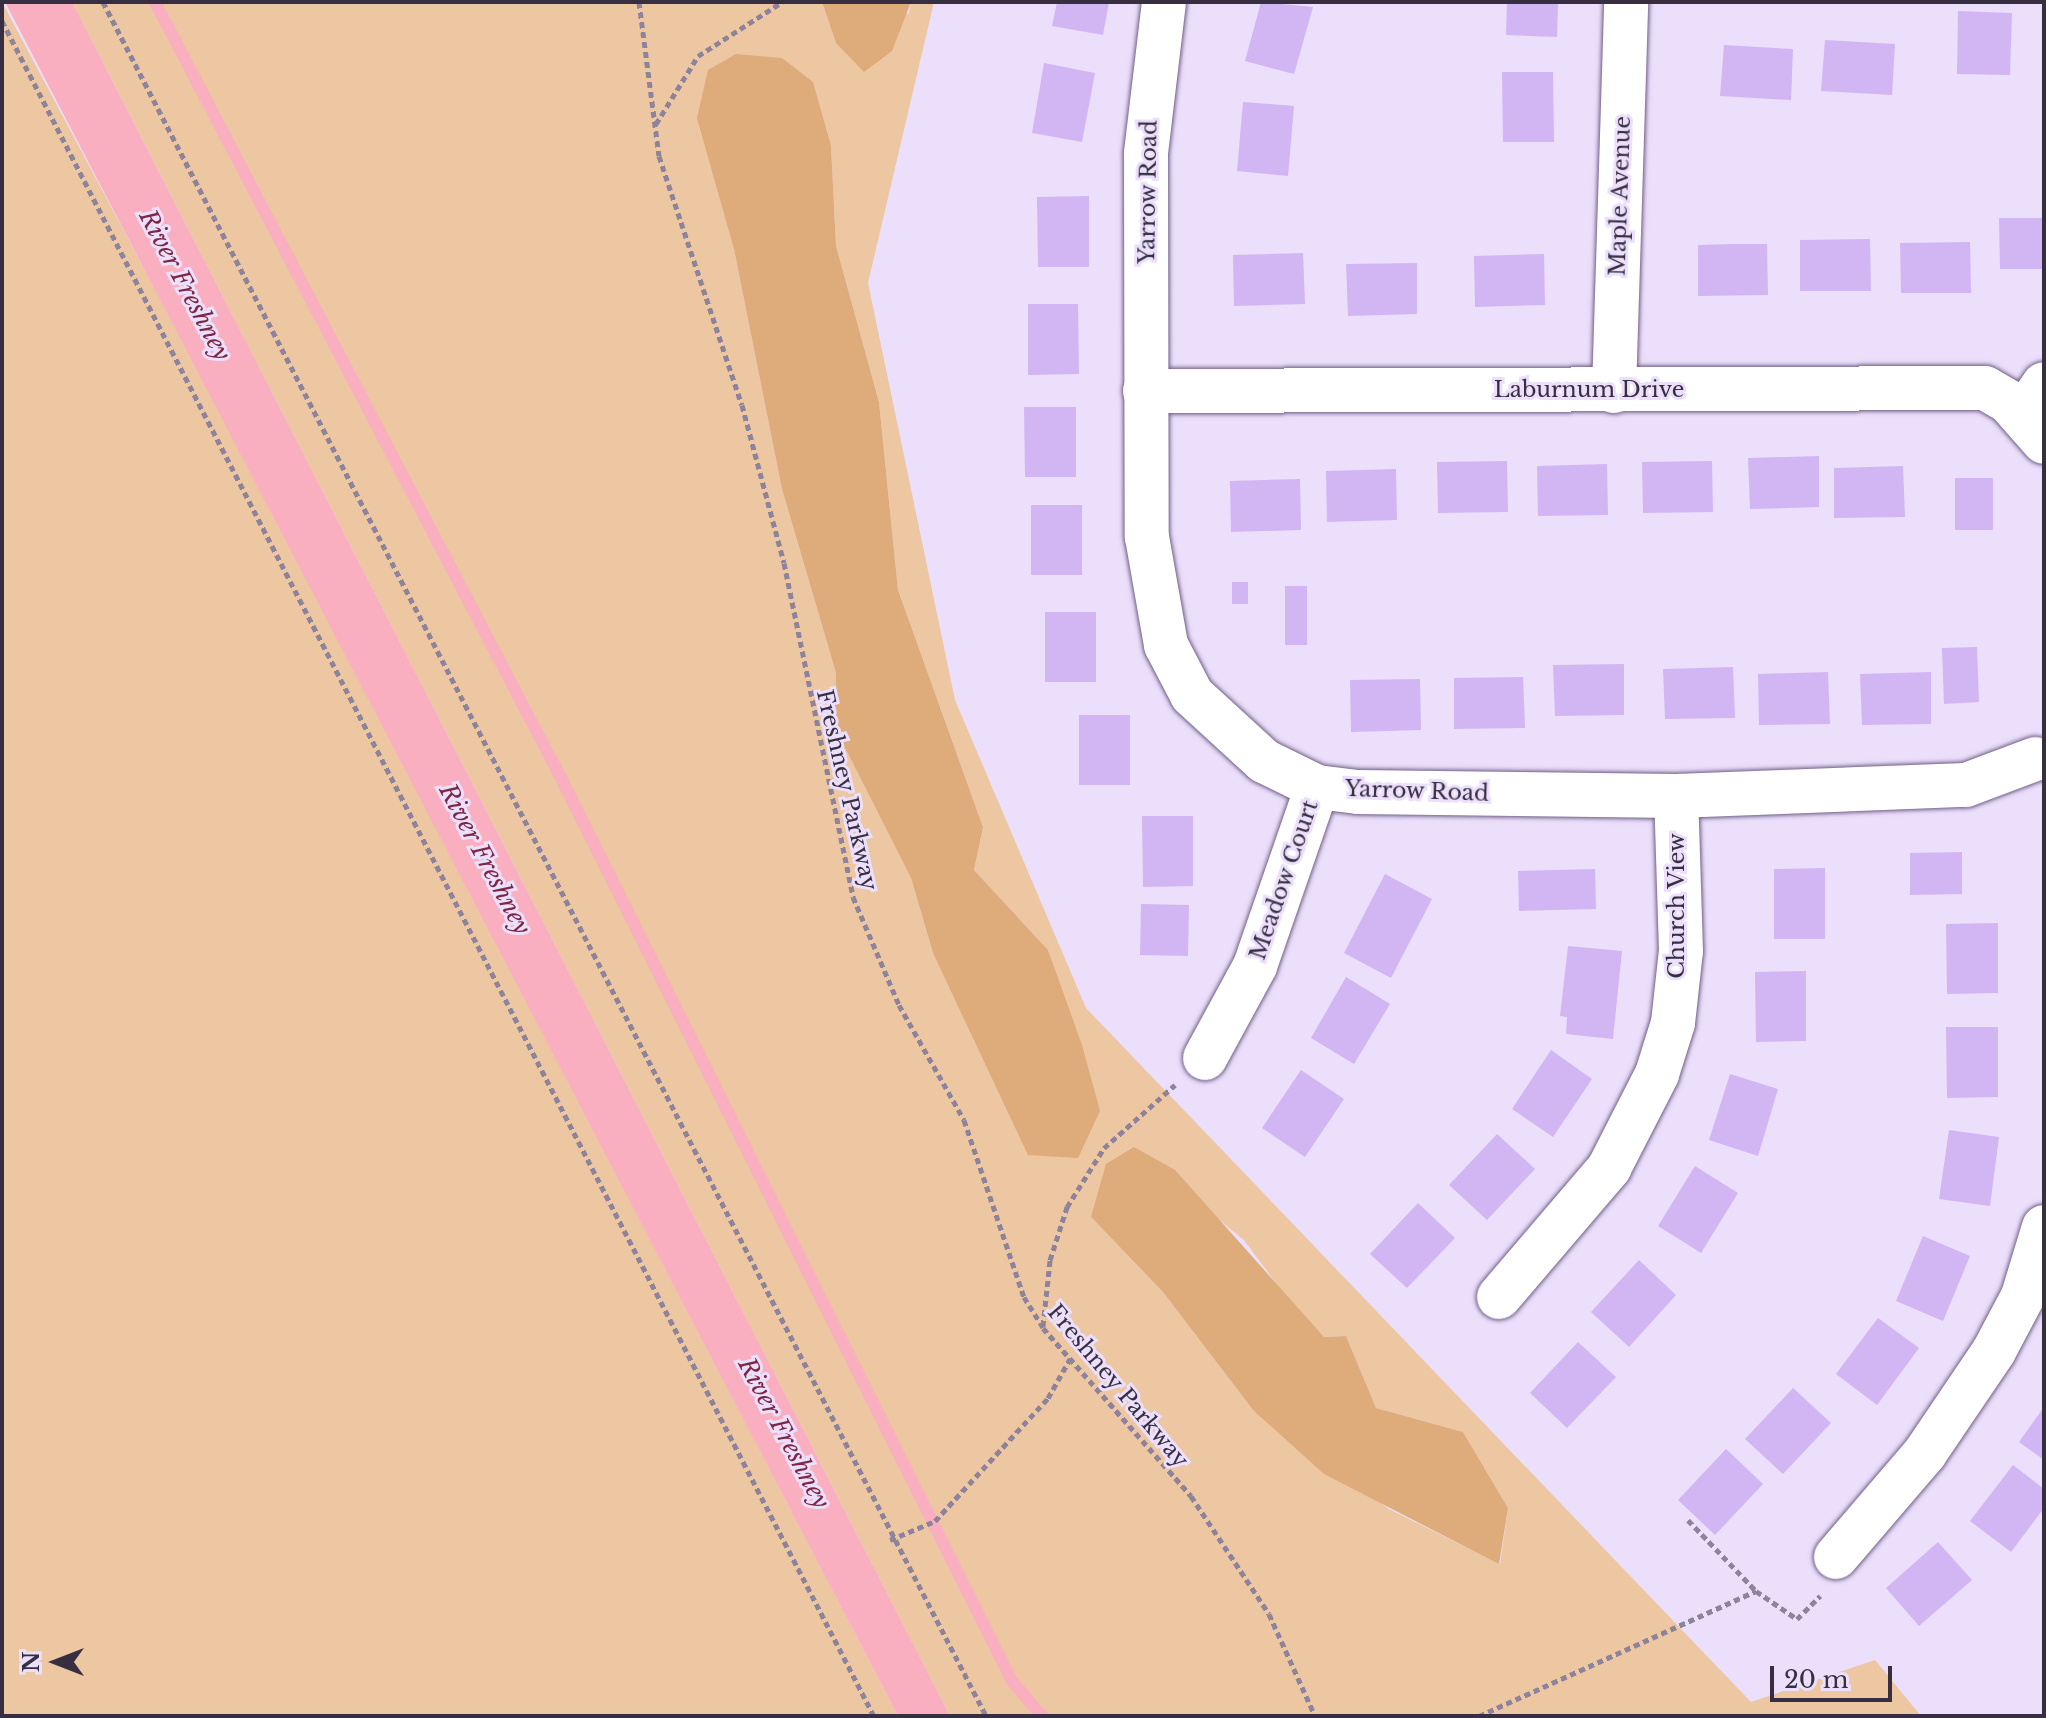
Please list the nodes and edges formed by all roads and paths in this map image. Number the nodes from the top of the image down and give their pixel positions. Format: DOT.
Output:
graph roads {
  1 [pos="103,2"];
  2 [pos="639,2"];
  3 [pos="782,2"];
  4 [pos="1164,2"];
  5 [pos="1626,2"];
  6 [pos="2,21"];
  7 [pos="655,124"];
  8 [pos="1145,391"];
  9 [pos="1614,391"];
  10 [pos="2037,414"];
  11 [pos="2041,761"];
  12 [pos="1317,787"];
  13 [pos="1676,796"];
  14 [pos="1205,1058"];
  15 [pos="2044,1227"];
  16 [pos="1499,1297"];
  17 [pos="1043,1328"];
  18 [pos="1070,1359"];
  19 [pos="1688,1520"];
  20 [pos="890,1540"];
  21 [pos="1836,1557"];
  22 [pos="1756,1591"];
  23 [pos="874,1716"];
  24 [pos="986,1716"];
  25 [pos="1315,1716"];
  26 [pos="1479,1716"];
  1 -- 20 [label="path"];
  2 -- 7 [label="path, Freshney Parkway"];
  3 -- 7 [label="path"];
  4 -- 8 [label="street, Yarrow Road"];
  5 -- 9 [label="street, Maple Avenue"];
  6 -- 23 [label="path"];
  7 -- 17 [label="path, Freshney Parkway"];
  8 -- 9 [label="street, Laburnum Drive"];
  8 -- 12 [label="street, Yarrow Road"];
  9 -- 10 [label="street, Laburnum Drive"];
  11 -- 13 [label="street, Yarrow Road"];
  12 -- 13 [label="street, Yarrow Road"];
  12 -- 14 [label="street, Meadow Court"];
  13 -- 16 [label="street, Church View"];
  14 -- 17 [label="path"];
  15 -- 21 [label="street"];
  17 -- 18 [label="path, Freshney Parkway"];
  18 -- 20 [label="path"];
  18 -- 25 [label="path, Freshney Parkway"];
  19 -- 22 [label="path"];
  20 -- 24 [label="path"];
  21 -- 22 [label="path"];
  22 -- 26 [label="path"];
}
